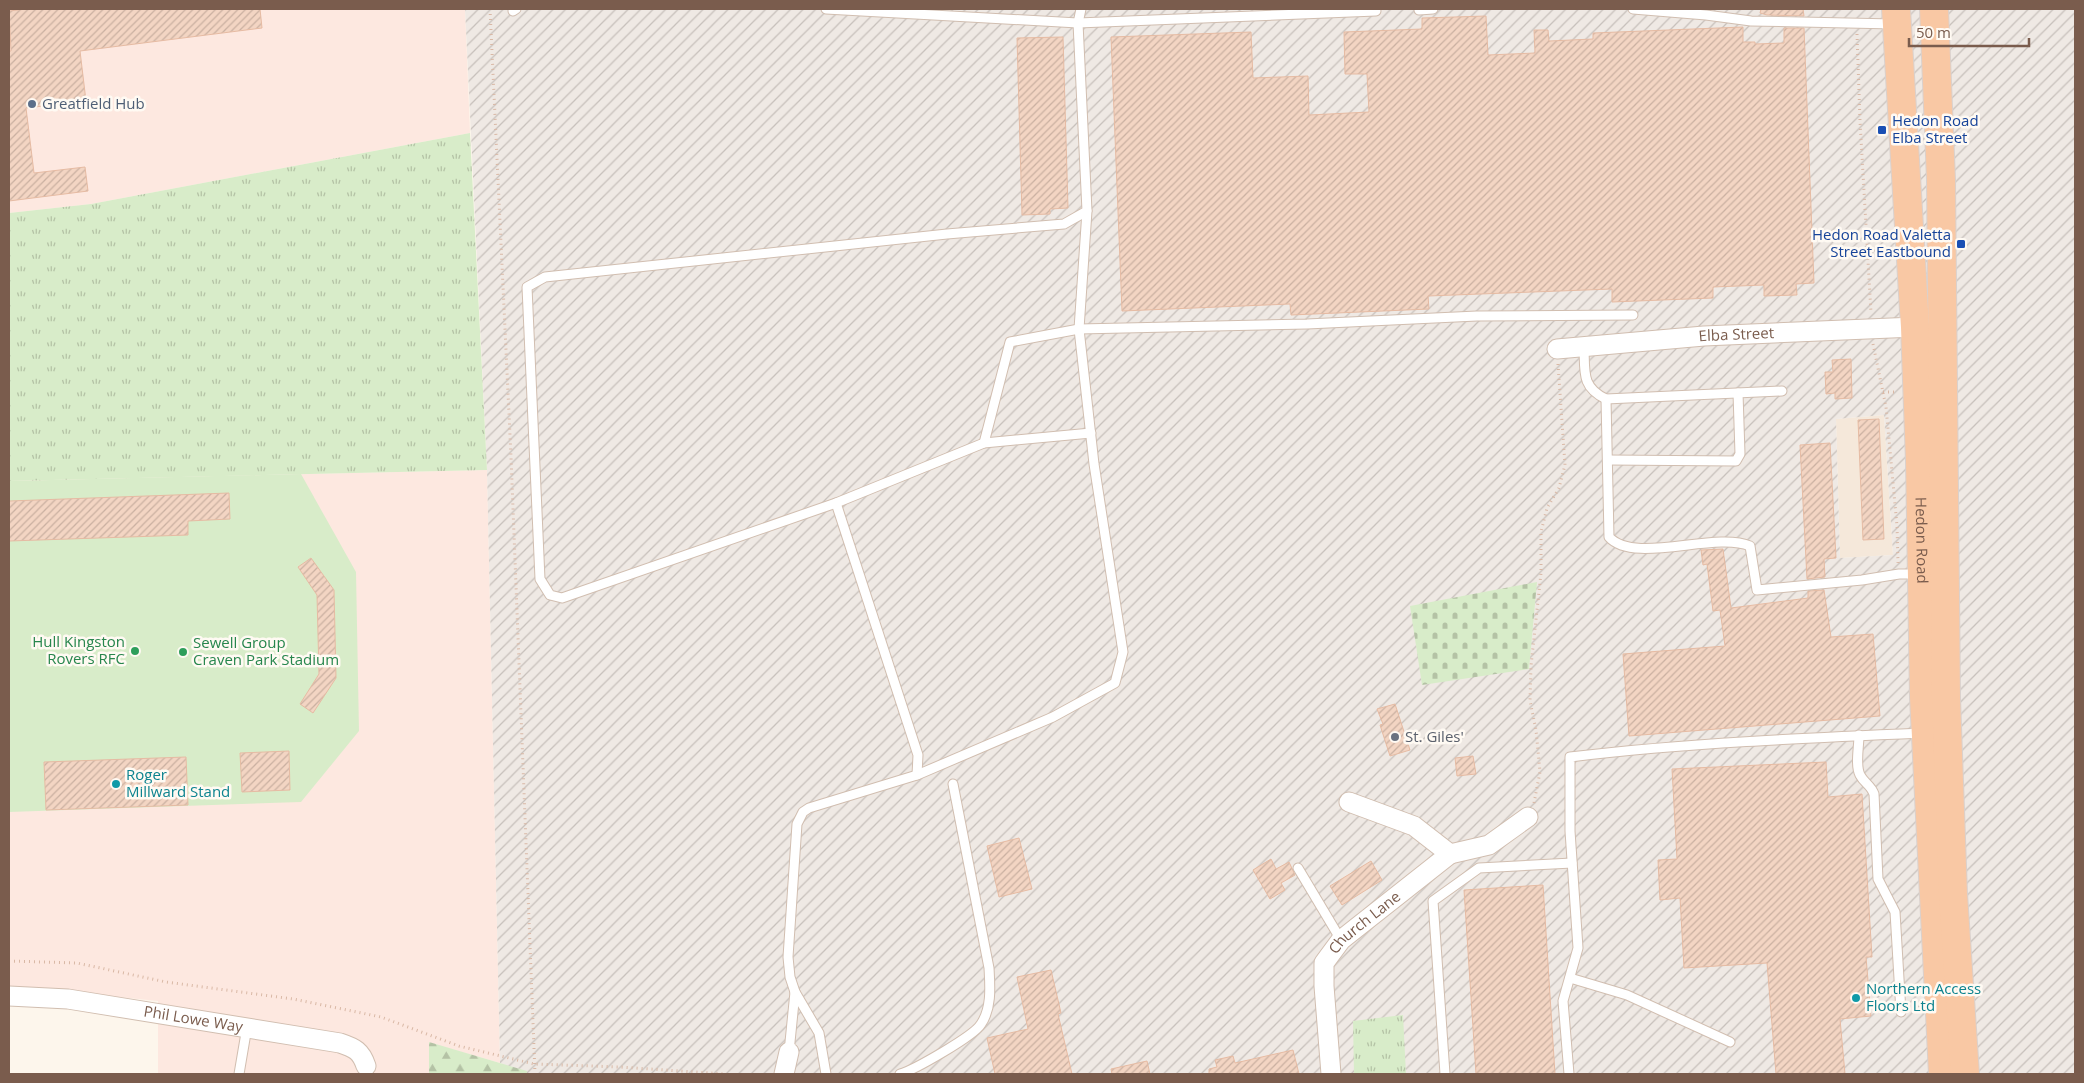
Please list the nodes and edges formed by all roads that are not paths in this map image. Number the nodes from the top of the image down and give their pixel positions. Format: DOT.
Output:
graph roads {
  1 [pos="826,9"];
  2 [pos="1081,9"];
  3 [pos="1433,9"];
  4 [pos="1633,9"];
  5 [pos="1934,9"];
  6 [pos="1419,10"];
  7 [pos="1376,11"];
  8 [pos="1896,16"];
  9 [pos="1078,23"];
  10 [pos="1087,211"];
  11 [pos="1633,315"];
  12 [pos="1915,326"];
  13 [pos="1079,329"];
  14 [pos="1584,346"];
  15 [pos="1557,349"];
  16 [pos="1782,391"];
  17 [pos="1738,393"];
  18 [pos="1606,399"];
  19 [pos="1091,433"];
  20 [pos="984,443"];
  21 [pos="1608,460"];
  22 [pos="836,503"];
  23 [pos="1910,574"];
  24 [pos="1926,733"];
  25 [pos="1859,735"];
  26 [pos="916,775"];
  27 [pos="953,784"];
  28 [pos="1349,802"];
  29 [pos="1528,818"];
  30 [pos="1450,854"];
  31 [pos="1572,863"];
  32 [pos="1298,868"];
  33 [pos="1341,940"];
  34 [pos="1570,978"];
  35 [pos="795,992"];
  36 [pos="9,996"];
  37 [pos="1902,1012"];
  38 [pos="247,1027"];
  39 [pos="1730,1042"];
  40 [pos="789,1052"];
  41 [pos="366,1070"];
  42 [pos="239,1074"];
  43 [pos="784,1074"];
  44 [pos="826,1074"];
  45 [pos="900,1074"];
  46 [pos="1331,1074"];
  47 [pos="1445,1074"];
  48 [pos="1569,1074"];
  49 [pos="1943,1074"];
  50 [pos="1965,1074"];
  1 -- 9 [label="lane"];
  2 -- 9 [label="lane"];
  3 -- 6 [label="lane"];
  4 -- 8 [label="lane"];
  5 -- 50 [label="highway, Hedon Road"];
  7 -- 9 [label="lane"];
  8 -- 12 [label="highway, Hedon Road"];
  9 -- 10 [label="lane"];
  10 -- 13 [label="lane"];
  10 -- 22 [label="lane"];
  11 -- 13 [label="lane"];
  12 -- 14 [label="street, Elba Street"];
  12 -- 23 [label="highway, Hedon Road"];
  13 -- 19 [label="lane"];
  13 -- 20 [label="lane"];
  14 -- 15 [label="street, Elba Street"];
  14 -- 18 [label="lane"];
  16 -- 17 [label="lane"];
  17 -- 18 [label="lane"];
  17 -- 21 [label="lane"];
  18 -- 21 [label="lane"];
  19 -- 20 [label="lane"];
  19 -- 26 [label="lane"];
  20 -- 22 [label="lane"];
  21 -- 23 [label="lane"];
  22 -- 26 [label="lane"];
  23 -- 24 [label="highway, Hedon Road"];
  24 -- 25 [label="lane"];
  24 -- 49 [label="highway, Hedon Road"];
  25 -- 31 [label="lane"];
  25 -- 37 [label="lane"];
  26 -- 35 [label="lane"];
  27 -- 45 [label="lane"];
  28 -- 30 [label="street"];
  29 -- 30 [label="street, Church Lane"];
  30 -- 33 [label="street, Church Lane"];
  31 -- 34 [label="lane"];
  31 -- 47 [label="lane"];
  32 -- 33 [label="lane"];
  33 -- 46 [label="street, Church Lane"];
  34 -- 39 [label="lane"];
  34 -- 48 [label="lane"];
  35 -- 40 [label="lane"];
  35 -- 44 [label="lane"];
  36 -- 38 [label="street, Phil Lowe Way"];
  38 -- 41 [label="street, Phil Lowe Way"];
  38 -- 42 [label="lane"];
  40 -- 43 [label="street"];
}
